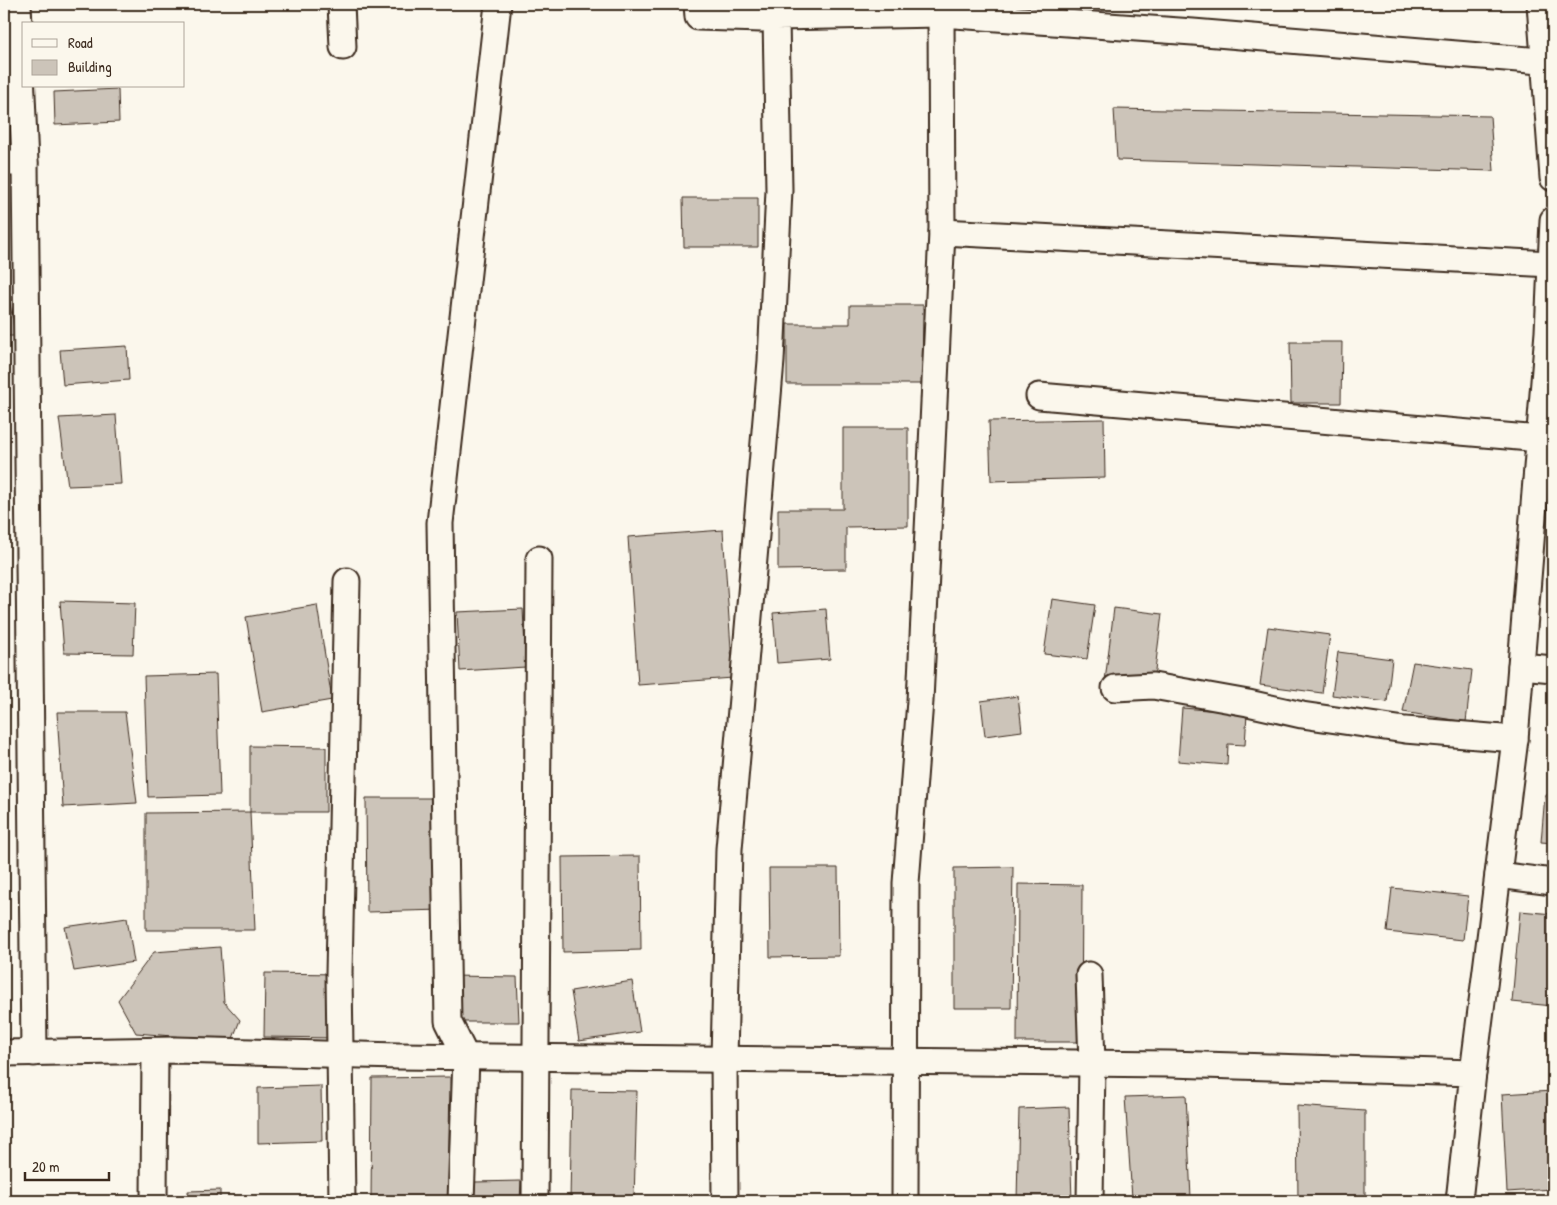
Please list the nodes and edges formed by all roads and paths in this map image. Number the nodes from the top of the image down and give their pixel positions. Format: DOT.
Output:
graph roads {
  1 [pos="18,4"];
  2 [pos="340,4"];
  3 [pos="498,4"];
  4 [pos="697,4"];
  5 [pos="1540,4"];
  6 [pos="941,14"];
  7 [pos="776,17"];
  8 [pos="343,47"];
  9 [pos="1549,61"];
  10 [pos="15,163"];
  11 [pos="1553,178"];
  12 [pos="1553,220"];
  13 [pos="942,232"];
  14 [pos="1552,264"];
  15 [pos="1039,396"];
  16 [pos="1540,439"];
  17 [pos="540,558"];
  18 [pos="347,581"];
  19 [pos="1521,666"];
  20 [pos="1553,669"];
  21 [pos="1115,688"];
  22 [pos="1515,739"];
  23 [pos="1498,875"];
  24 [pos="1553,882"];
  25 [pos="1089,975"];
  26 [pos="155,1051"];
  27 [pos="34,1052"];
  28 [pos="4,1053"];
  29 [pos="341,1055"];
  30 [pos="466,1056"];
  31 [pos="535,1057"];
  32 [pos="724,1058"];
  33 [pos="905,1060"];
  34 [pos="1092,1063"];
  35 [pos="1473,1074"];
  36 [pos="154,1201"];
  37 [pos="342,1201"];
  38 [pos="461,1201"];
  39 [pos="534,1201"];
  40 [pos="725,1201"];
  41 [pos="905,1201"];
  42 [pos="1090,1201"];
  43 [pos="1459,1201"];
  1 -- 10 [label="street"];
  2 -- 8 [label="street"];
  3 -- 30 [label="street"];
  4 -- 7 [label="street"];
  5 -- 9 [label="street"];
  6 -- 7 [label="street"];
  6 -- 9 [label="street"];
  6 -- 13 [label="street"];
  7 -- 32 [label="street"];
  9 -- 11 [label="street"];
  10 -- 27 [label="street"];
  12 -- 14 [label="street"];
  13 -- 14 [label="street"];
  13 -- 33 [label="street"];
  14 -- 16 [label="street"];
  15 -- 16 [label="street"];
  16 -- 19 [label="street"];
  17 -- 31 [label="street"];
  18 -- 29 [label="street"];
  19 -- 20 [label="street"];
  19 -- 22 [label="street"];
  21 -- 22 [label="street"];
  22 -- 23 [label="street"];
  23 -- 24 [label="street"];
  23 -- 35 [label="street"];
  25 -- 34 [label="street"];
  26 -- 27 [label="street"];
  26 -- 29 [label="street"];
  26 -- 36 [label="street"];
  27 -- 28 [label="street"];
  29 -- 30 [label="street"];
  29 -- 37 [label="street"];
  30 -- 31 [label="street"];
  30 -- 38 [label="street"];
  31 -- 32 [label="street"];
  31 -- 39 [label="street"];
  32 -- 33 [label="street"];
  32 -- 40 [label="street"];
  33 -- 34 [label="street"];
  33 -- 41 [label="street"];
  34 -- 35 [label="street"];
  34 -- 42 [label="street"];
  35 -- 43 [label="street"];
}
